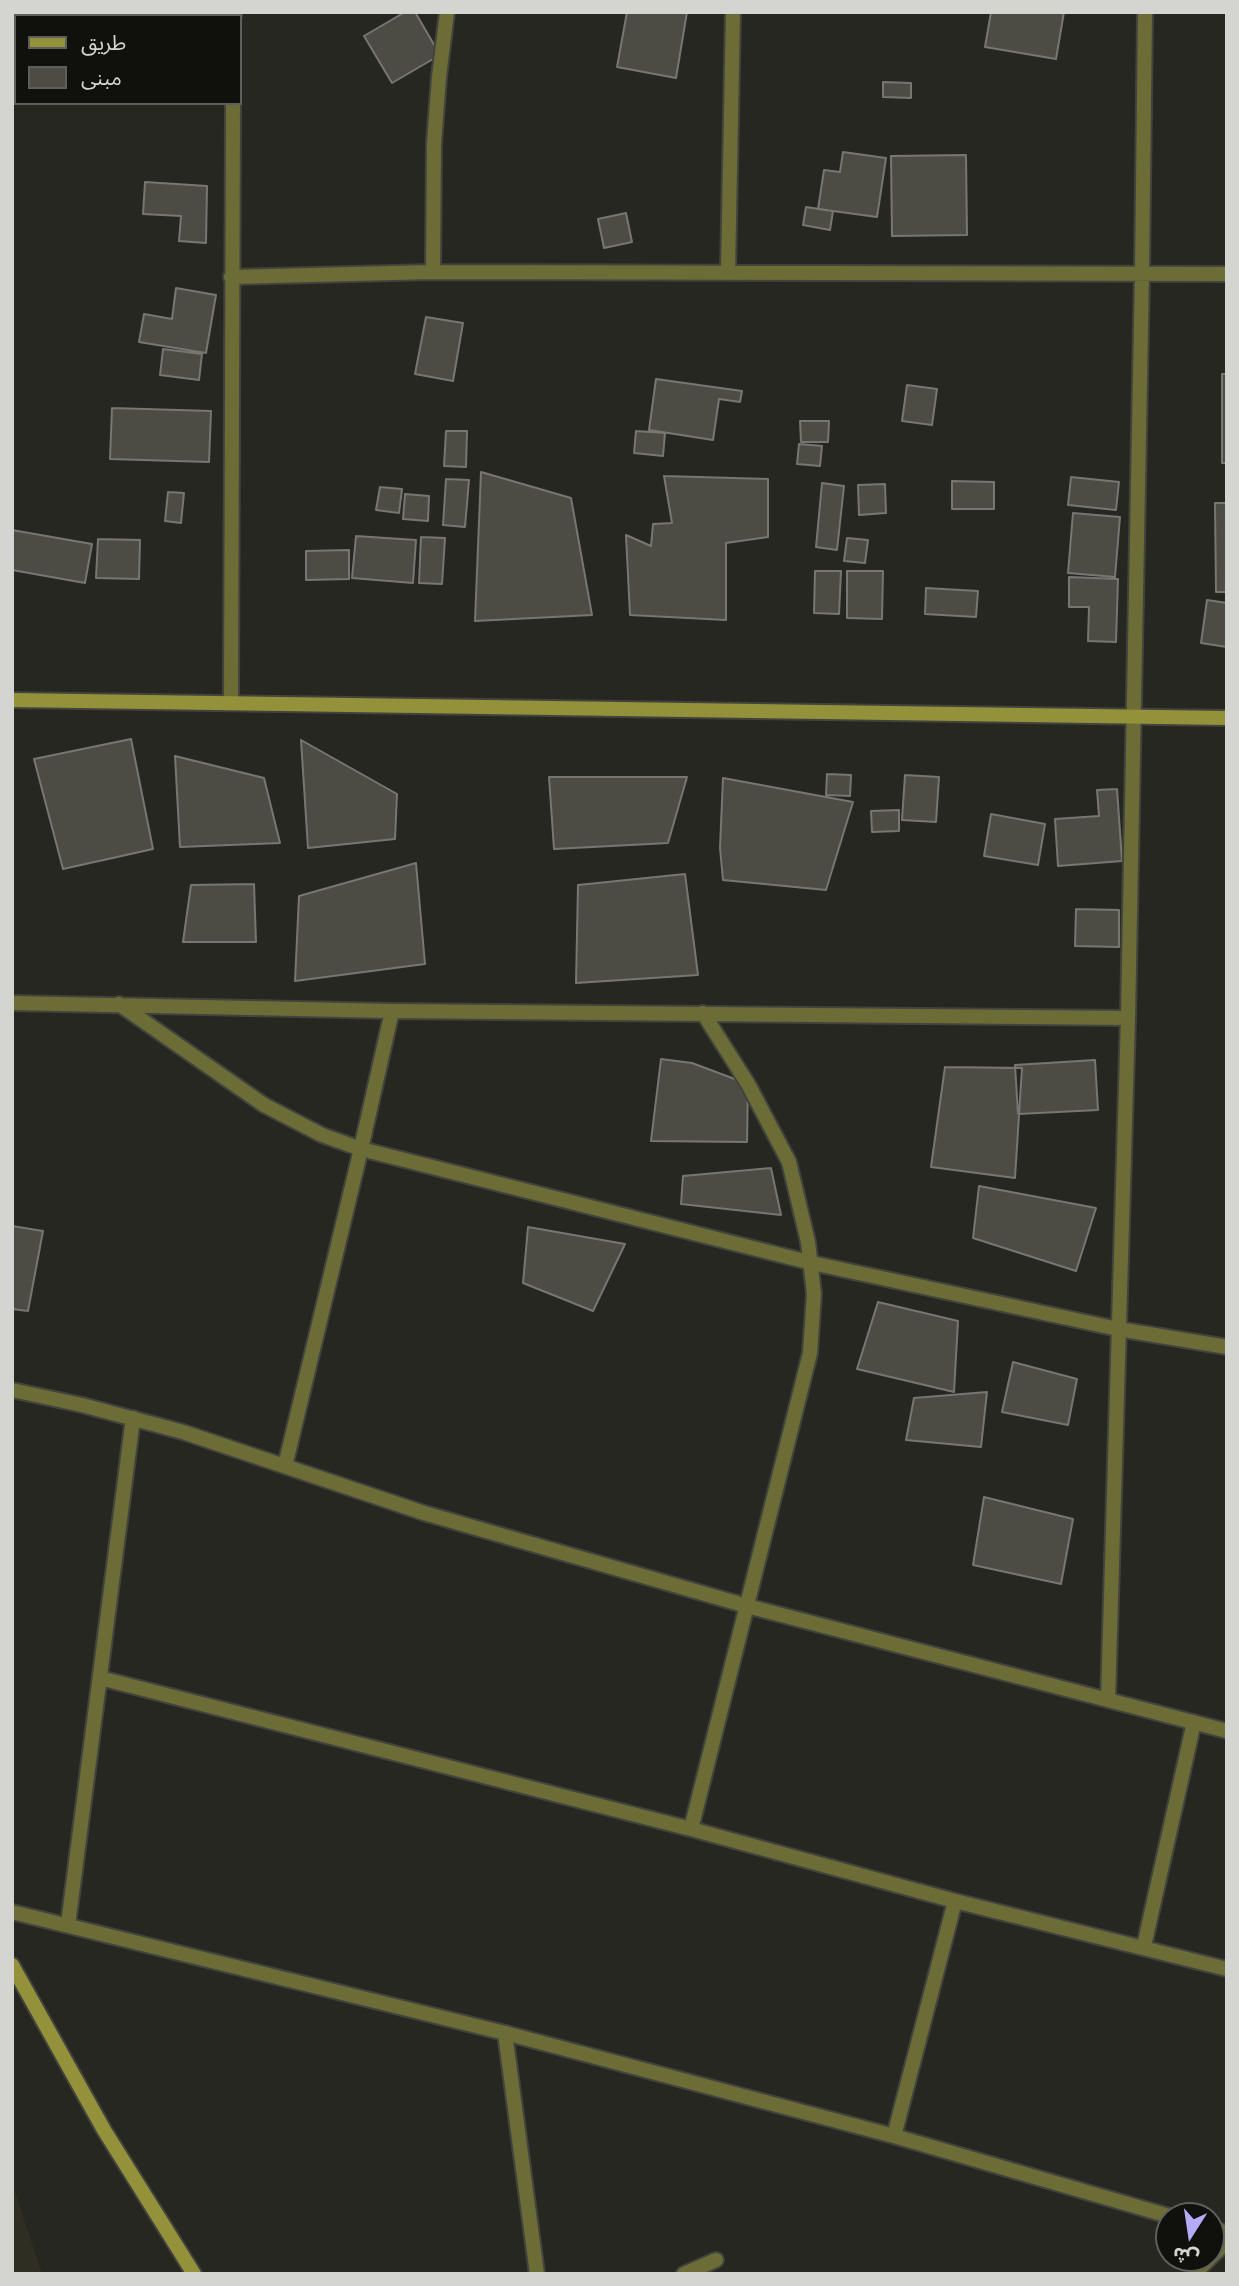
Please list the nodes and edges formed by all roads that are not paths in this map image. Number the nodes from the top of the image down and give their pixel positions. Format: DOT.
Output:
graph roads {
  1 [pos="447,12"];
  2 [pos="733,12"];
  3 [pos="1145,12"];
  4 [pos="233,105"];
  5 [pos="432,272"];
  6 [pos="728,272"];
  7 [pos="1142,273"];
  8 [pos="1227,274"];
  9 [pos="231,277"];
  10 [pos="12,700"];
  11 [pos="231,701"];
  12 [pos="1133,717"];
  13 [pos="1227,718"];
  14 [pos="12,1003"];
  15 [pos="120,1004"];
  16 [pos="392,1011"];
  17 [pos="704,1013"];
  18 [pos="1128,1018"];
  19 [pos="362,1149"];
  20 [pos="812,1263"];
  21 [pos="1118,1329"];
  22 [pos="1227,1348"];
  23 [pos="12,1390"];
  24 [pos="132,1418"];
  25 [pos="285,1466"];
  26 [pos="747,1606"];
  27 [pos="100,1678"];
  28 [pos="1108,1700"];
  29 [pos="1194,1722"];
  30 [pos="1227,1731"];
  31 [pos="691,1829"];
  32 [pos="955,1901"];
  33 [pos="12,1912"];
  34 [pos="68,1925"];
  35 [pos="1144,1946"];
  36 [pos="12,1965"];
  37 [pos="1227,1969"];
  38 [pos="505,2033"];
  39 [pos="894,2136"];
  40 [pos="1155,2212"];
  41 [pos="716,2260"];
  42 [pos="194,2274"];
  43 [pos="537,2274"];
  44 [pos="684,2274"];
  1 -- 5 [label="street"];
  2 -- 6 [label="street"];
  3 -- 7 [label="street"];
  4 -- 9 [label="street"];
  5 -- 6 [label="street"];
  5 -- 9 [label="street"];
  6 -- 7 [label="street"];
  7 -- 8 [label="street"];
  7 -- 12 [label="street"];
  9 -- 11 [label="street"];
  10 -- 11 [label="street"];
  11 -- 12 [label="street"];
  12 -- 13 [label="street"];
  12 -- 18 [label="street"];
  14 -- 15 [label="street"];
  15 -- 16 [label="street"];
  15 -- 19 [label="street"];
  16 -- 17 [label="street"];
  16 -- 19 [label="street"];
  17 -- 18 [label="street"];
  17 -- 20 [label="street"];
  18 -- 21 [label="street"];
  19 -- 20 [label="street"];
  19 -- 25 [label="street"];
  20 -- 21 [label="street"];
  20 -- 26 [label="street"];
  21 -- 22 [label="street"];
  21 -- 28 [label="street"];
  23 -- 24 [label="street"];
  24 -- 25 [label="street"];
  24 -- 27 [label="street"];
  25 -- 26 [label="street"];
  26 -- 28 [label="street"];
  26 -- 31 [label="street"];
  27 -- 31 [label="street"];
  27 -- 34 [label="street"];
  28 -- 29 [label="street"];
  29 -- 30 [label="street"];
  29 -- 35 [label="street"];
  31 -- 32 [label="street"];
  32 -- 35 [label="street"];
  32 -- 39 [label="street"];
  33 -- 34 [label="street"];
  34 -- 38 [label="street"];
  35 -- 37 [label="street"];
  36 -- 42 [label="street"];
  38 -- 39 [label="street"];
  38 -- 43 [label="street"];
  39 -- 40 [label="street"];
  41 -- 44 [label="street"];
}
